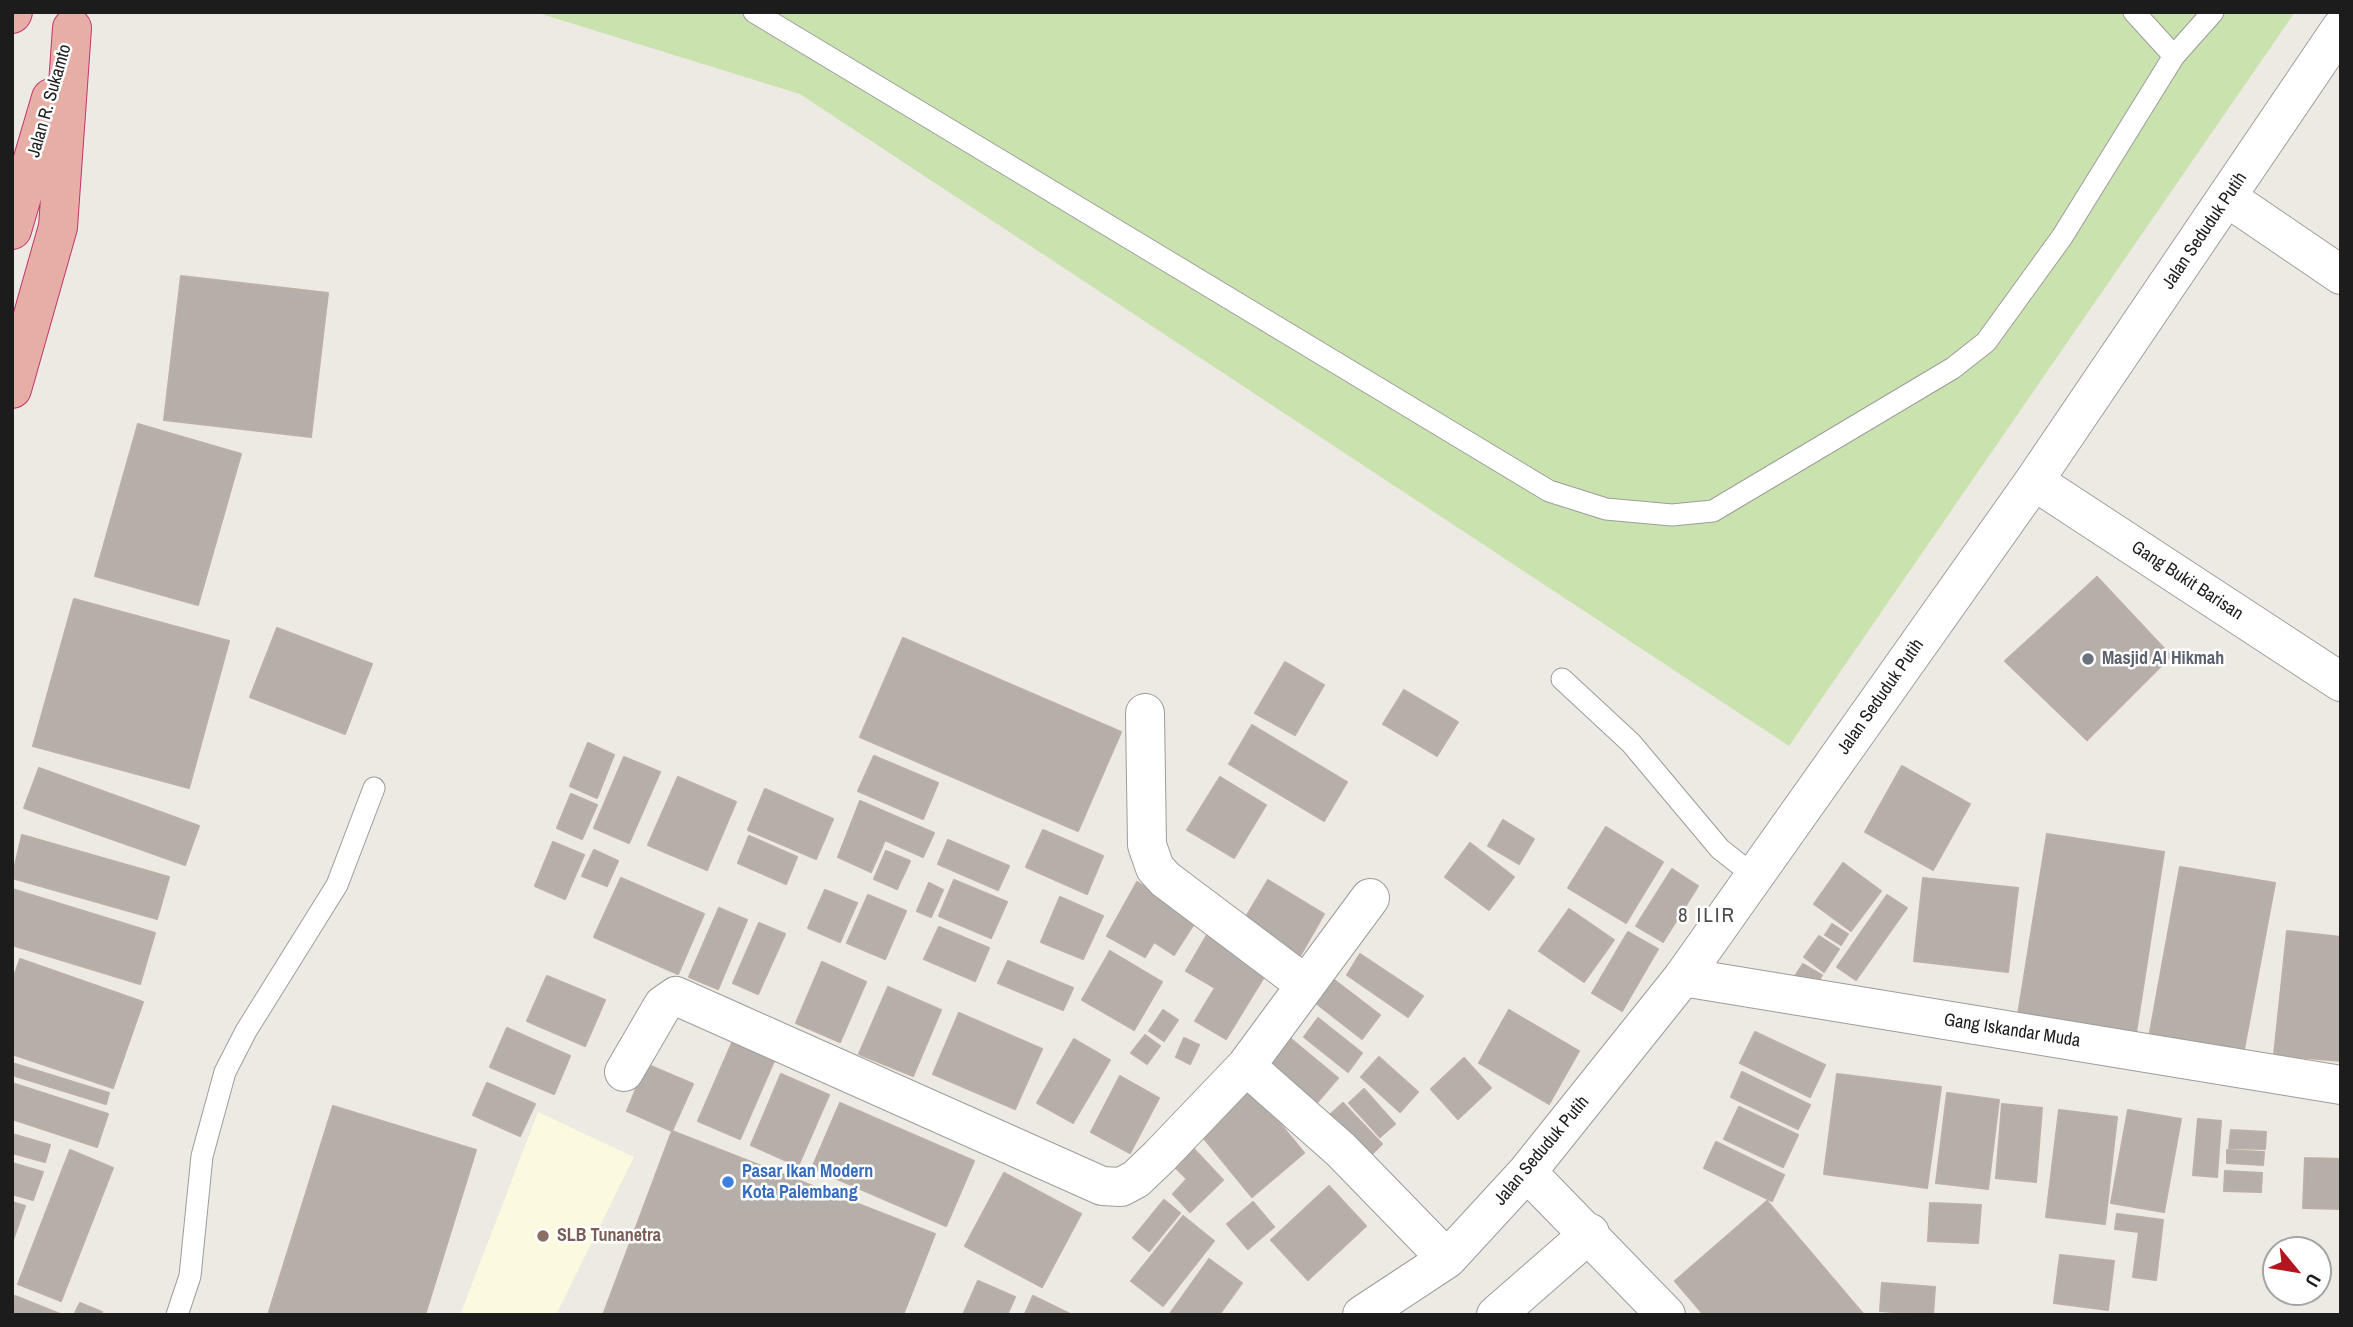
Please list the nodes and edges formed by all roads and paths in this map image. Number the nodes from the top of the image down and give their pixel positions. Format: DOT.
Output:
graph roads {
  1 [pos="754,12"];
  2 [pos="2134,12"];
  3 [pos="2213,12"];
  4 [pos="75,20"];
  5 [pos="2341,28"];
  6 [pos="2174,56"];
  7 [pos="2228,198"];
  8 [pos="12,230"];
  9 [pos="2341,275"];
  10 [pos="12,389"];
  11 [pos="2034,481"];
  12 [pos="1562,679"];
  13 [pos="2341,681"];
  14 [pos="1145,713"];
  15 [pos="374,789"];
  16 [pos="1753,875"];
  17 [pos="1370,898"];
  18 [pos="1683,977"];
  19 [pos="1306,985"];
  20 [pos="1245,1066"];
  21 [pos="624,1072"];
  22 [pos="2341,1085"];
  23 [pos="1527,1172"];
  24 [pos="1590,1233"];
  25 [pos="1447,1259"];
  26 [pos="177,1315"];
  27 [pos="1362,1315"];
  28 [pos="1496,1315"];
  29 [pos="1666,1315"];
  1 -- 6 [label="lane"];
  2 -- 6 [label="lane"];
  3 -- 6 [label="lane"];
  4 -- 8 [label="highway, Jalan R. Sukamto"];
  4 -- 10 [label="highway"];
  5 -- 7 [label="street, Jalan Seduduk Putih"];
  7 -- 9 [label="street"];
  7 -- 11 [label="street, Jalan Seduduk Putih"];
  11 -- 13 [label="street, Gang Bukit Barisan"];
  11 -- 16 [label="street, Jalan Seduduk Putih"];
  12 -- 16 [label="lane"];
  14 -- 19 [label="street"];
  15 -- 26 [label="lane"];
  16 -- 18 [label="street, Jalan Seduduk Putih"];
  17 -- 19 [label="street"];
  18 -- 22 [label="street, Gang Iskandar Muda"];
  18 -- 23 [label="street, Jalan Seduduk Putih"];
  19 -- 20 [label="street"];
  20 -- 21 [label="street"];
  20 -- 25 [label="street"];
  23 -- 24 [label="street"];
  23 -- 25 [label="street, Jalan Seduduk Putih"];
  24 -- 28 [label="street"];
  24 -- 29 [label="street"];
  25 -- 27 [label="street, Jalan Seduduk Putih"];
}
